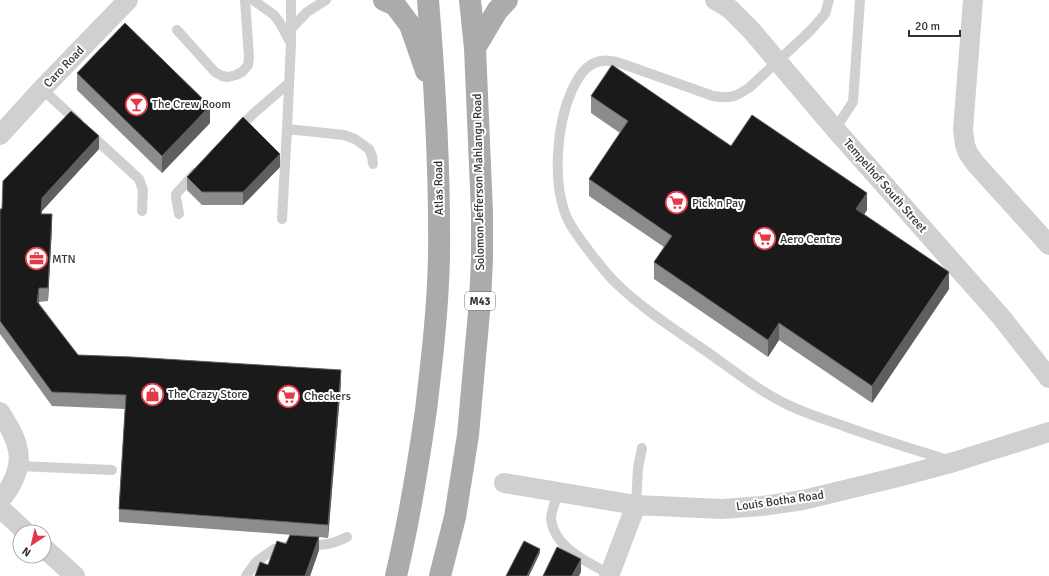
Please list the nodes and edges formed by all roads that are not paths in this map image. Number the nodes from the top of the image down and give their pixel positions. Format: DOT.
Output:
graph roads {
  1 [pos="128,0"];
  2 [pos="245,0"];
  3 [pos="253,0"];
  4 [pos="291,0"];
  5 [pos="326,0"];
  6 [pos="384,0"];
  7 [pos="428,0"];
  8 [pos="470,0"];
  9 [pos="507,0"];
  10 [pos="715,0"];
  11 [pos="829,0"];
  12 [pos="860,0"];
  13 [pos="973,0"];
  14 [pos="177,30"];
  15 [pos="290,30"];
  16 [pos="290,43"];
  17 [pos="475,48"];
  18 [pos="777,61"];
  19 [pos="289,83"];
  20 [pos="42,89"];
  21 [pos="434,95"];
  22 [pos="287,129"];
  23 [pos="835,129"];
  24 [pos="0,135"];
  25 [pos="232,135"];
  26 [pos="373,164"];
  27 [pos="201,166"];
  28 [pos="142,211"];
  29 [pos="180,214"];
  30 [pos="282,219"];
  31 [pos="1049,245"];
  32 [pos="1049,378"];
  33 [pos="0,412"];
  34 [pos="1049,432"];
  35 [pos="642,448"];
  36 [pos="954,462"];
  37 [pos="18,466"];
  38 [pos="112,470"];
  39 [pos="504,483"];
  40 [pos="558,492"];
  41 [pos="0,500"];
  42 [pos="636,504"];
  43 [pos="0,508"];
  44 [pos="17,524"];
  45 [pos="347,537"];
  46 [pos="52,555"];
  47 [pos="610,575"];
  48 [pos="75,576"];
  49 [pos="246,576"];
  50 [pos="396,576"];
  51 [pos="440,576"];
  1 -- 20 [label="street, Caro Road"];
  2 -- 14 [label="lane"];
  3 -- 16 [label="lane"];
  4 -- 15 [label="lane"];
  5 -- 15 [label="lane"];
  6 -- 21 [label="main road"];
  7 -- 21 [label="main road, Atlas Road"];
  8 -- 17 [label="main road, Solomon Jefferson Mahlangu Road / M43"];
  9 -- 17 [label="main road"];
  10 -- 18 [label="street, Tempelhof South Street"];
  11 -- 18 [label="lane"];
  12 -- 23 [label="lane"];
  13 -- 31 [label="street"];
  15 -- 16 [label="lane"];
  16 -- 19 [label="lane"];
  17 -- 51 [label="main road, Solomon Jefferson Mahlangu Road / M43"];
  18 -- 23 [label="street, Tempelhof South Street"];
  18 -- 36 [label="lane"];
  19 -- 22 [label="lane"];
  19 -- 25 [label="lane"];
  20 -- 24 [label="street, Caro Road"];
  20 -- 28 [label="lane"];
  21 -- 50 [label="main road, Atlas Road"];
  22 -- 26 [label="lane"];
  22 -- 30 [label="lane"];
  23 -- 32 [label="street, Tempelhof South Street"];
  27 -- 29 [label="lane"];
  33 -- 37 [label="street"];
  34 -- 36 [label="street, Louis Botha Road"];
  35 -- 42 [label="lane"];
  36 -- 42 [label="street, Louis Botha Road"];
  37 -- 38 [label="lane"];
  37 -- 41 [label="street"];
  39 -- 40 [label="street, Louis Botha Road"];
  40 -- 42 [label="street, Louis Botha Road"];
  40 -- 47 [label="lane"];
  42 -- 47 [label="street"];
  43 -- 44 [label="street"];
  45 -- 49 [label="lane"];
  46 -- 48 [label="street"];
}
